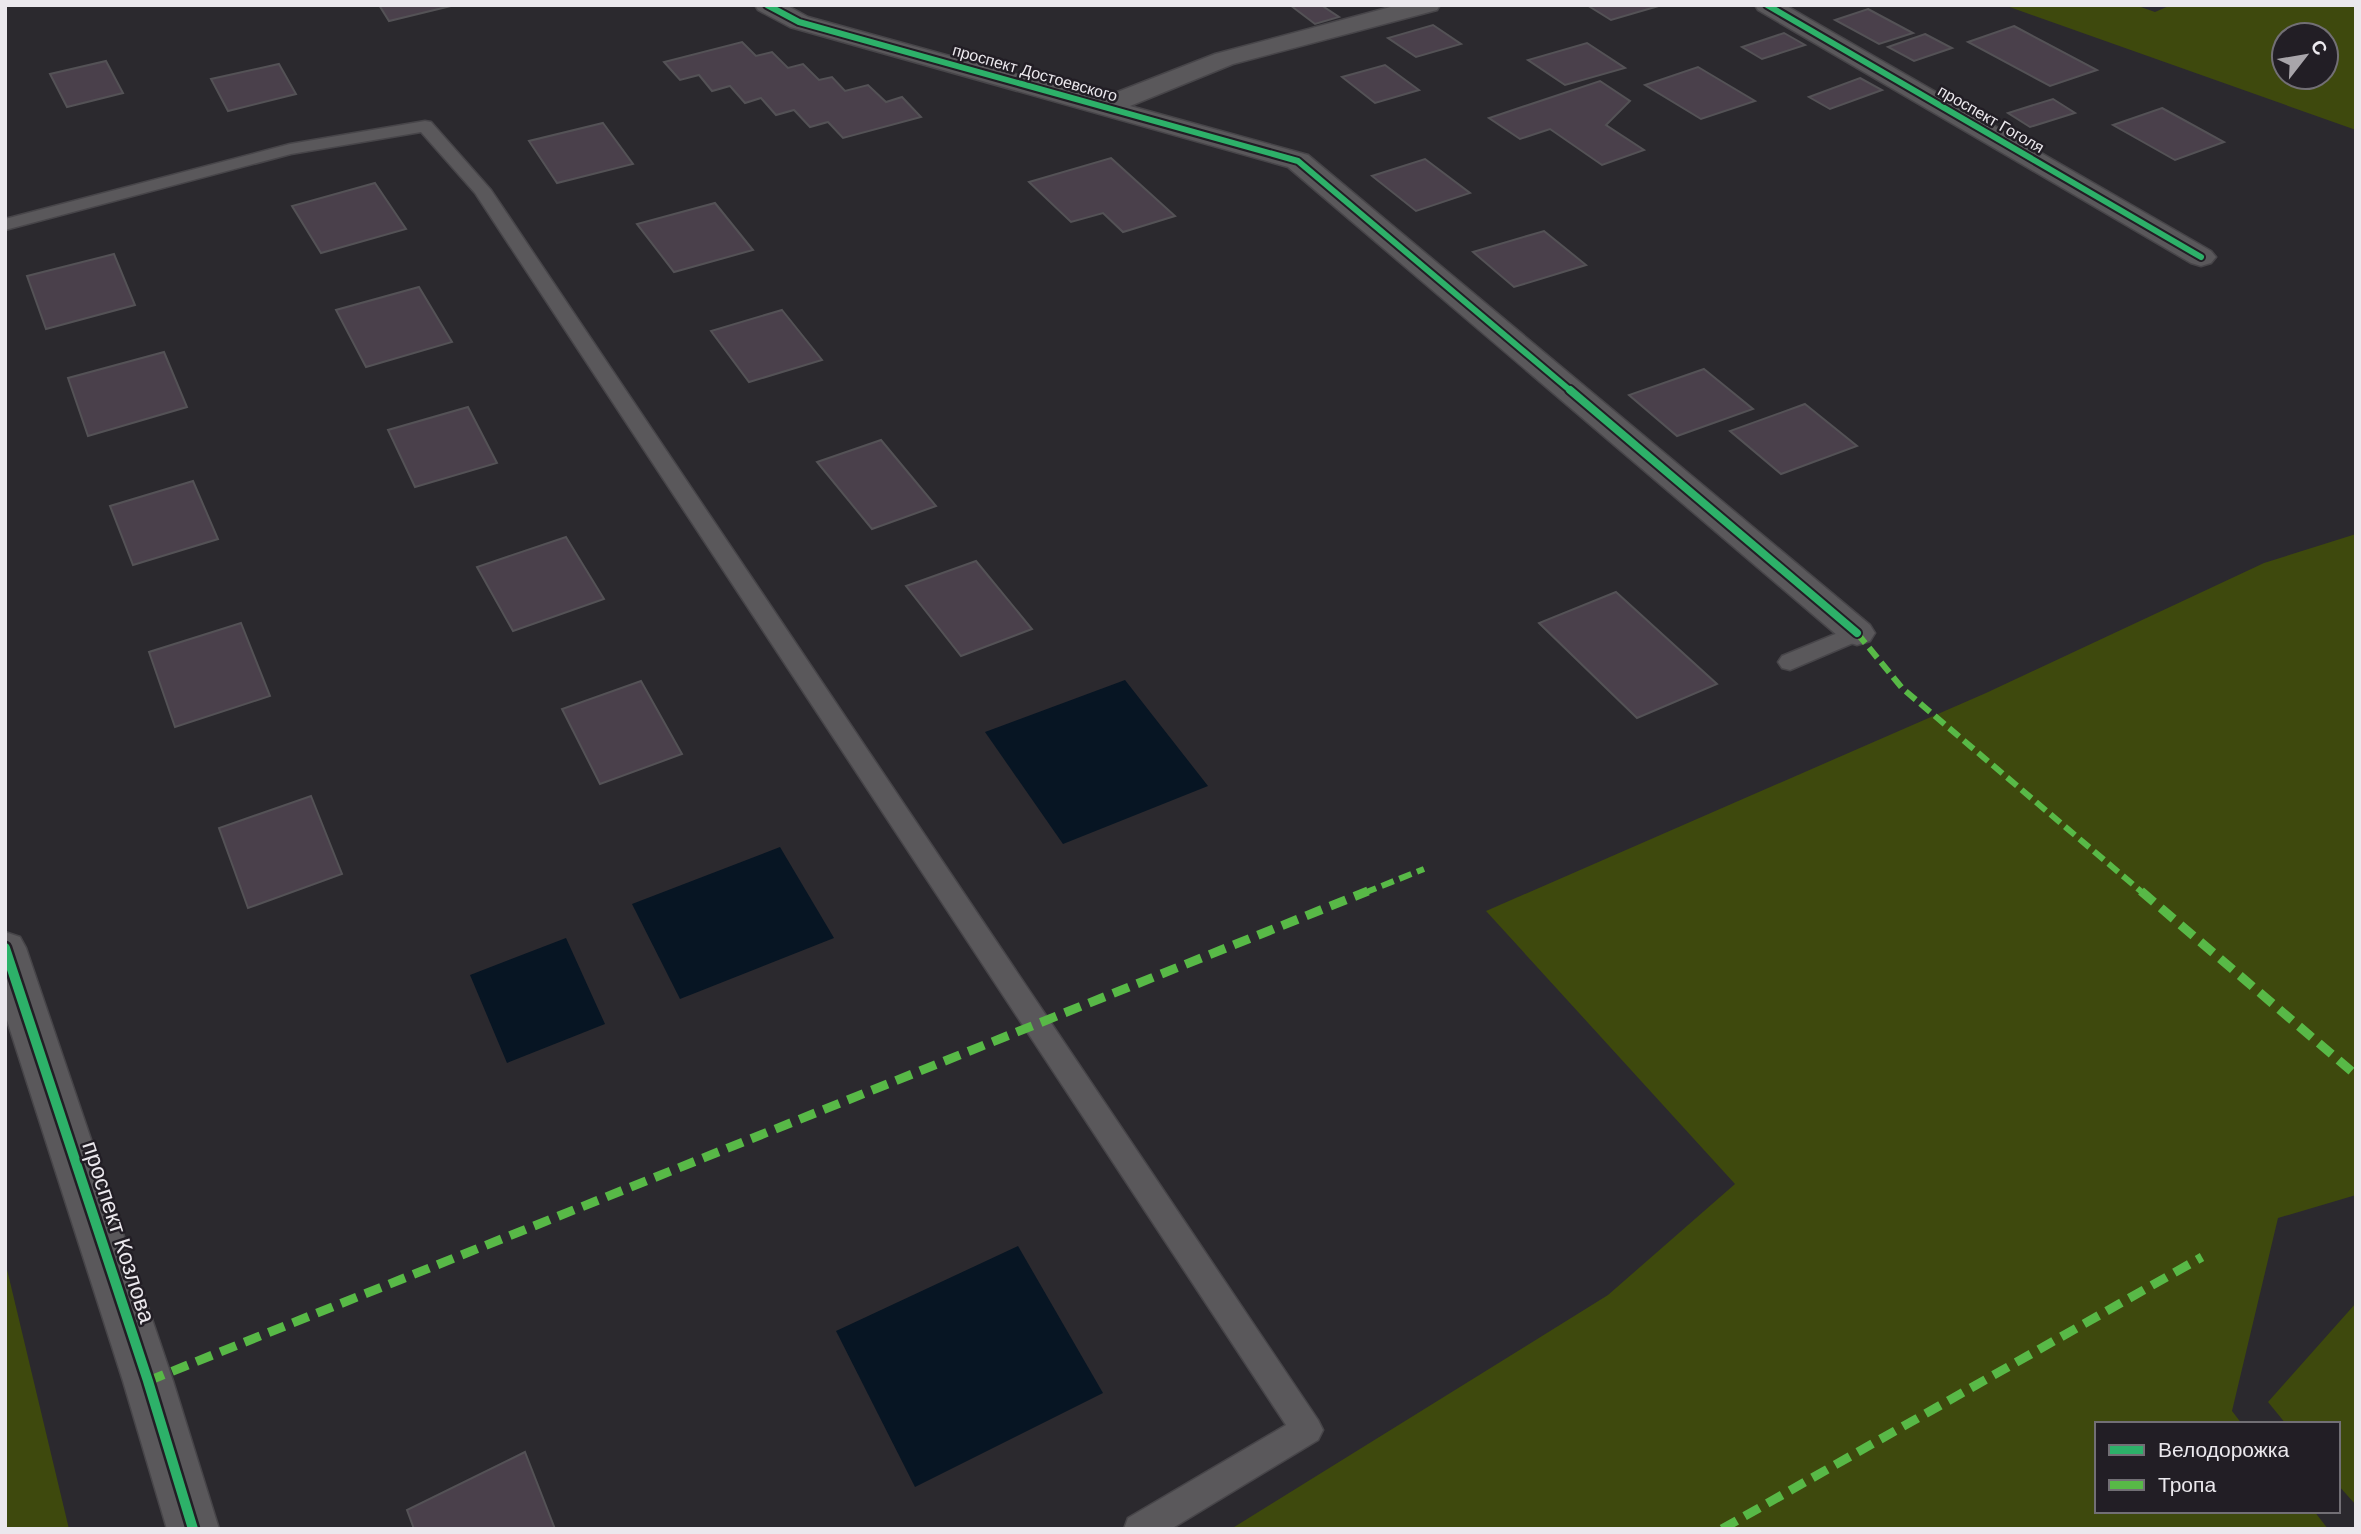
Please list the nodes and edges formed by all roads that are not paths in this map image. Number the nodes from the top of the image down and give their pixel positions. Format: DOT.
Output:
graph roads {
  1 [pos="767,5"];
  2 [pos="1428,5"];
  3 [pos="1767,5"];
  4 [pos="1103,107"];
  5 [pos="5,225"];
  6 [pos="2201,257"];
  7 [pos="1857,633"];
  8 [pos="1790,662"];
  9 [pos="5,948"];
  10 [pos="193,1529"];
  11 [pos="1140,1529"];
  1 -- 4 [label="street, проспект Достоевского"];
  2 -- 4 [label="street"];
  3 -- 6 [label="street, проспект Гоголя"];
  4 -- 7 [label="street, проспект Достоевского"];
  5 -- 11 [label="lane"];
  7 -- 8 [label="lane"];
  9 -- 10 [label="street, проспект Козлова"];
}
